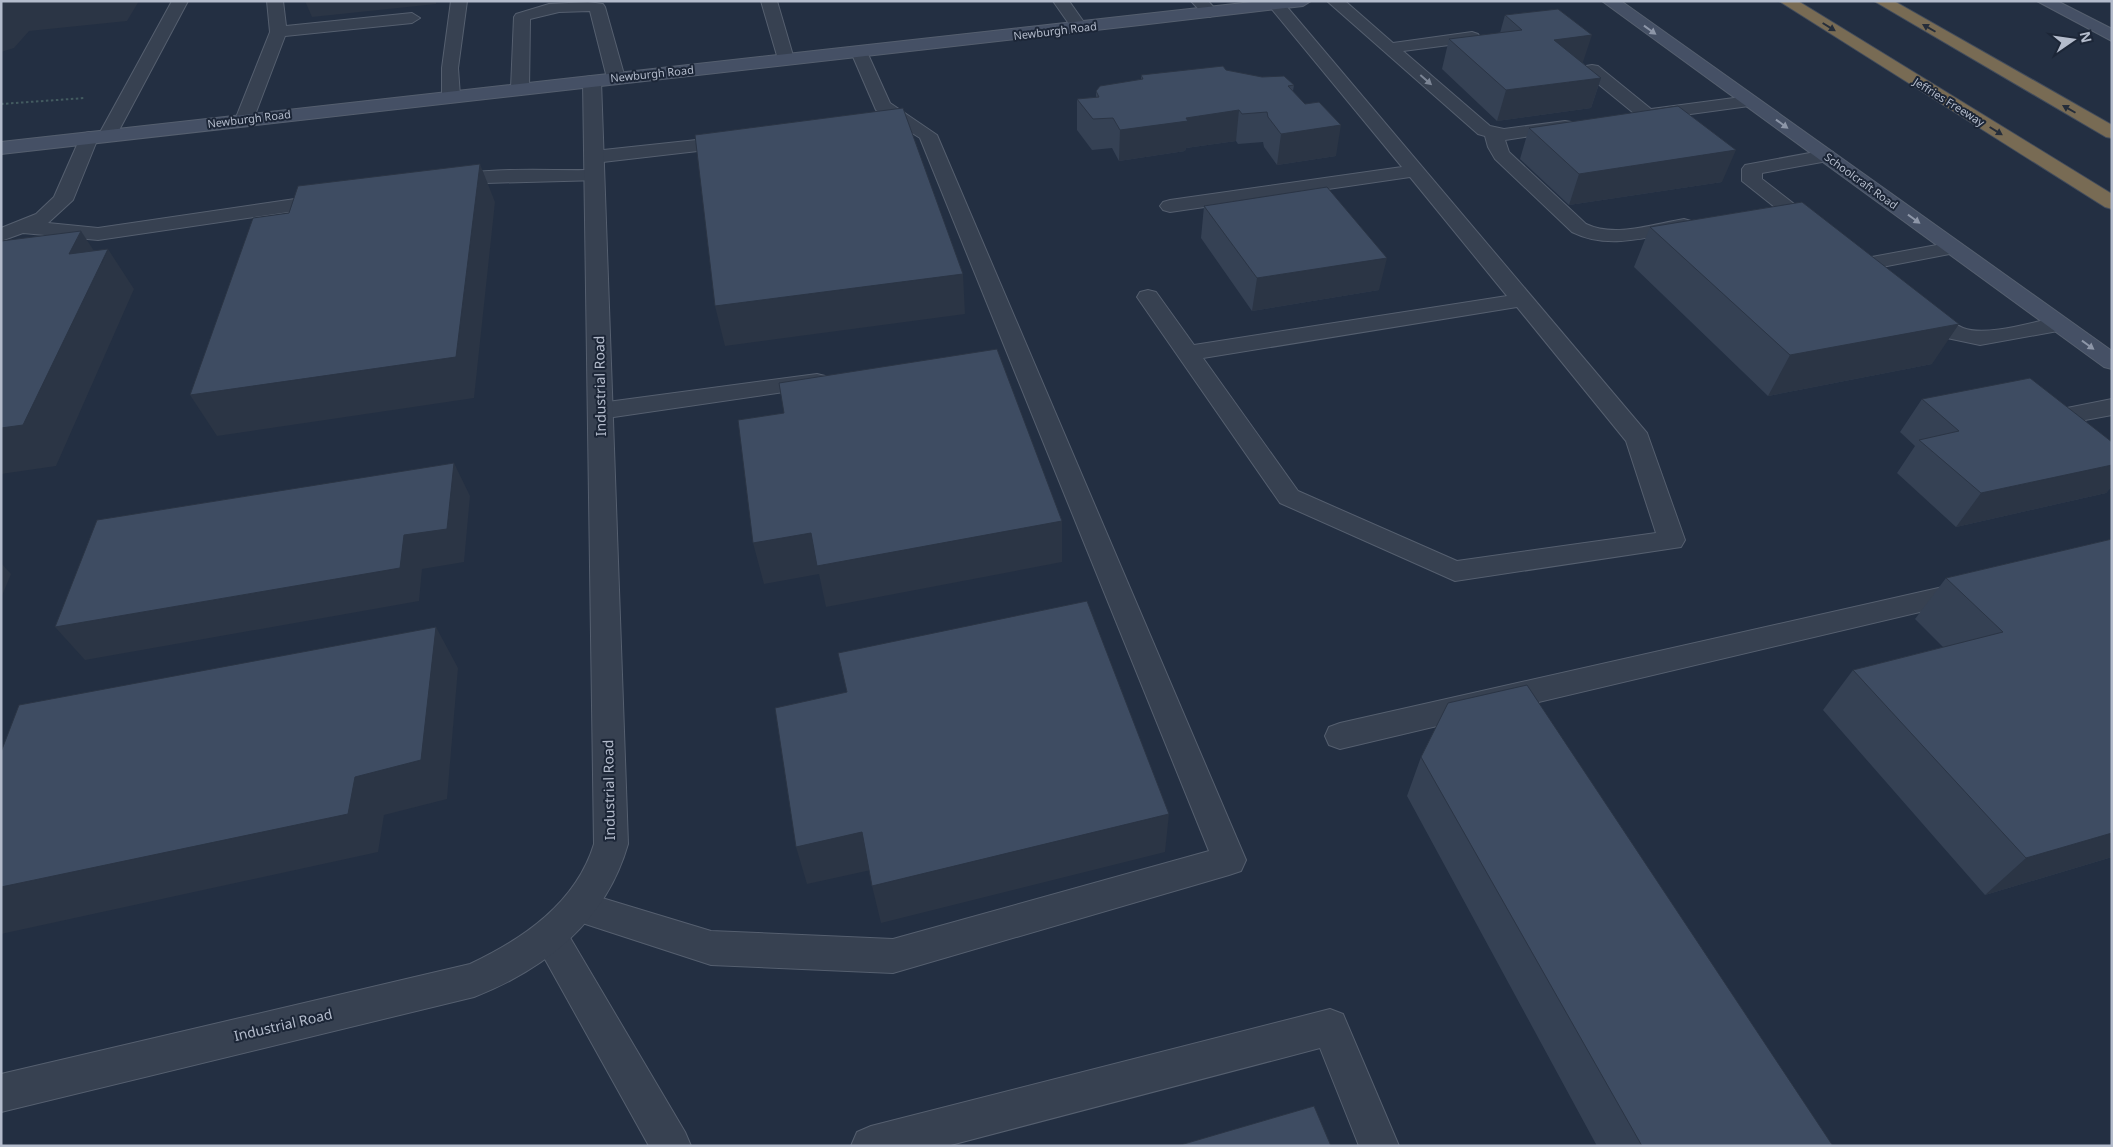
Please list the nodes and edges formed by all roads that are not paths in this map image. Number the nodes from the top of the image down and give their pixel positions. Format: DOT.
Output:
graph roads {
  1 [pos="180,1"];
  2 [pos="275,1"];
  3 [pos="458,1"];
  4 [pos="769,1"];
  5 [pos="1061,1"];
  6 [pos="1303,1"];
  7 [pos="1335,1"];
  8 [pos="1610,1"];
  9 [pos="1787,1"];
  10 [pos="1882,1"];
  11 [pos="2045,1"];
  12 [pos="1276,4"];
  13 [pos="1204,7"];
  14 [pos="412,18"];
  15 [pos="1080,28"];
  16 [pos="278,32"];
  17 [pos="2112,36"];
  18 [pos="1472,37"];
  19 [pos="1390,48"];
  20 [pos="860,52"];
  21 [pos="786,59"];
  22 [pos="1592,70"];
  23 [pos="604,79"];
  24 [pos="520,88"];
  25 [pos="451,96"];
  26 [pos="1749,101"];
  27 [pos="1647,115"];
  28 [pos="1628,118"];
  29 [pos="244,120"];
  30 [pos="910,123"];
  31 [pos="1580,124"];
  32 [pos="880,126"];
  33 [pos="1494,132"];
  34 [pos="2112,134"];
  35 [pos="98,137"];
  36 [pos="752,140"];
  37 [pos="1,148"];
  38 [pos="1826,156"];
  39 [pos="594,167"];
  40 [pos="1414,171"];
  41 [pos="428,185"];
  42 [pos="350,197"];
  43 [pos="2112,202"];
  44 [pos="1170,206"];
  45 [pos="1787,208"];
  46 [pos="1757,213"];
  47 [pos="1699,222"];
  48 [pos="21,227"];
  49 [pos="1,235"];
  50 [pos="1953,248"];
  51 [pos="1846,254"];
  52 [pos="1884,283"];
  53 [pos="1148,297"];
  54 [pos="1522,300"];
  55 [pos="1907,300"];
  56 [pos="2058,324"];
  57 [pos="1188,354"];
  58 [pos="2112,362"];
  59 [pos="834,379"];
  60 [pos="2112,407"];
  61 [pos="600,411"];
  62 [pos="2112,458"];
  63 [pos="1986,587"];
  64 [pos="1340,736"];
  65 [pos="579,908"];
  66 [pos="550,936"];
  67 [pos="1,1093"];
  68 [pos="670,1146"];
  69 [pos="871,1146"];
  70 [pos="1379,1146"];
  1 -- 35 [label="street"];
  2 -- 16 [label="street"];
  3 -- 25 [label="street"];
  4 -- 21 [label="street"];
  5 -- 15 [label="street"];
  6 -- 12 [label="main road, Newburgh Road"];
  7 -- 19 [label="street"];
  8 -- 26 [label="main road, Schoolcraft Road, one-way"];
  9 -- 43 [label="highway, Jeffries Freeway, one-way"];
  34 -- 10 [label="highway, one-way"];
  11 -- 17 [label="main road"];
  12 -- 13 [label="main road, Newburgh Road"];
  12 -- 40 [label="street"];
  13 -- 15 [label="main road, Newburgh Road"];
  14 -- 16 [label="street"];
  15 -- 20 [label="main road, Newburgh Road"];
  16 -- 29 [label="street"];
  18 -- 19 [label="street"];
  19 -- 33 [label="street, one-way"];
  20 -- 21 [label="main road, Newburgh Road"];
  20 -- 30 [label="street"];
  21 -- 23 [label="main road, Newburgh Road"];
  22 -- 27 [label="street"];
  23 -- 24 [label="main road, Newburgh Road"];
  23 -- 24 [label="street, Industrial Road"];
  23 -- 39 [label="street, Industrial Road"];
  24 -- 25 [label="main road, Newburgh Road"];
  25 -- 29 [label="main road, Newburgh Road"];
  26 -- 27 [label="street"];
  26 -- 38 [label="main road, Schoolcraft Road, one-way"];
  27 -- 28 [label="street"];
  29 -- 35 [label="main road, Newburgh Road"];
  30 -- 32 [label="street"];
  30 -- 65 [label="street"];
  31 -- 33 [label="street"];
  33 -- 47 [label="street"];
  35 -- 37 [label="main road, Newburgh Road"];
  35 -- 48 [label="street"];
  36 -- 39 [label="street"];
  38 -- 45 [label="street"];
  38 -- 50 [label="main road, Schoolcraft Road, one-way"];
  39 -- 41 [label="street"];
  39 -- 61 [label="street, Industrial Road"];
  40 -- 44 [label="street"];
  40 -- 54 [label="street"];
  42 -- 48 [label="street"];
  45 -- 46 [label="street"];
  45 -- 51 [label="street"];
  48 -- 49 [label="street"];
  50 -- 51 [label="street"];
  50 -- 56 [label="main road, Schoolcraft Road"];
  51 -- 52 [label="street"];
  53 -- 57 [label="street"];
  54 -- 57 [label="street"];
  54 -- 57 [label="street"];
  55 -- 56 [label="street"];
  56 -- 58 [label="main road, Schoolcraft Road, one-way"];
  59 -- 61 [label="street"];
  60 -- 62 [label="street"];
  61 -- 65 [label="street, Industrial Road"];
  63 -- 64 [label="street"];
  65 -- 66 [label="street, Industrial Road"];
  66 -- 67 [label="street, Industrial Road"];
  66 -- 68 [label="street"];
  69 -- 70 [label="street"];
}
